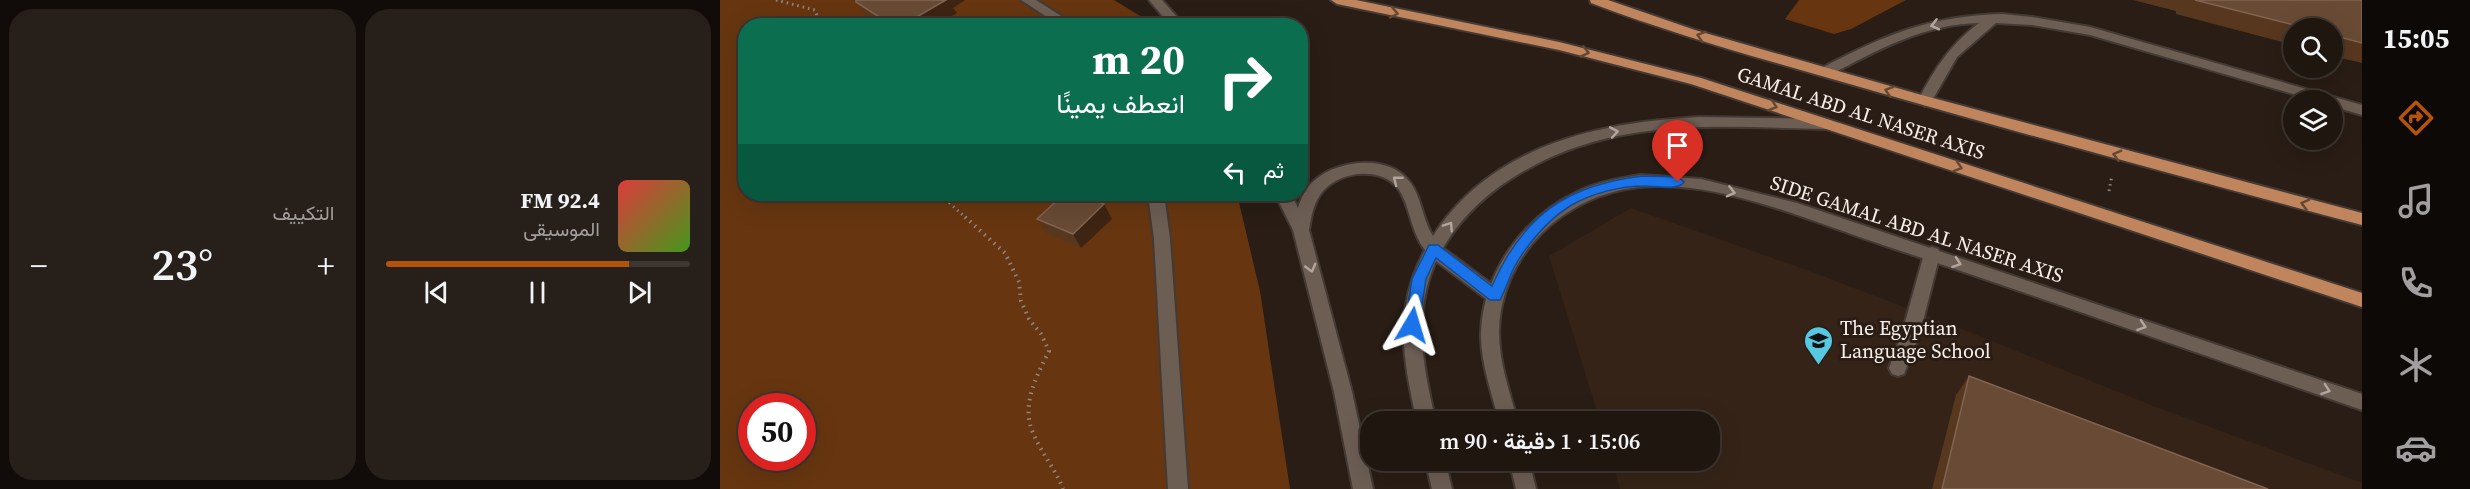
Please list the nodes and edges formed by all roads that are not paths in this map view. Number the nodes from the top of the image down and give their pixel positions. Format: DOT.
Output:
graph roads {
  1 [pos="1027,0"];
  2 [pos="1155,0"];
  3 [pos="1337,0"];
  4 [pos="1596,0"];
  5 [pos="1057,18"];
  6 [pos="1172,18"];
  7 [pos="1993,19"];
  8 [pos="1825,72"];
  9 [pos="2293,90"];
  10 [pos="1925,101"];
  11 [pos="2343,104"];
  12 [pos="2362,110"];
  13 [pos="1827,124"];
  14 [pos="1157,201"];
  15 [pos="1286,201"];
  16 [pos="2362,219"];
  17 [pos="1300,230"];
  18 [pos="1434,249"];
  19 [pos="1932,254"];
  20 [pos="1495,296"];
  21 [pos="2362,300"];
  22 [pos="1898,368"];
  23 [pos="2362,402"];
  24 [pos="1424,411"];
  25 [pos="1506,411"];
  26 [pos="1438,471"];
  27 [pos="1522,471"];
  28 [pos="1179,489"];
  29 [pos="1363,489"];
  30 [pos="1442,489"];
  31 [pos="1526,489"];
  1 -- 5 [label="street"];
  2 -- 6 [label="street"];
  3 -- 13 [label="main road, GAMAL ABD AL NASER AXIS, one-way"];
  8 -- 4 [label="main road, GAMAL ABD AL NASER AXIS, one-way"];
  7 -- 8 [label="street, one-way"];
  7 -- 9 [label="street"];
  7 -- 10 [label="street"];
  10 -- 8 [label="main road, GAMAL ABD AL NASER AXIS, one-way"];
  16 -- 10 [label="main road, GAMAL ABD AL NASER AXIS, one-way"];
  11 -- 12 [label="street"];
  18 -- 13 [label="street, one-way"];
  13 -- 21 [label="main road, GAMAL ABD AL NASER AXIS, one-way"];
  14 -- 28 [label="street"];
  15 -- 17 [label="street"];
  18 -- 17 [label="street, one-way"];
  17 -- 29 [label="street, one-way"];
  18 -- 20 [label="street"];
  18 -- 24 [label="street"];
  20 -- 19 [label="street, SIDE GAMAL ABD AL NASER AXIS, one-way"];
  19 -- 22 [label="street"];
  19 -- 23 [label="street, SIDE GAMAL ABD AL NASER AXIS, one-way"];
  20 -- 25 [label="street, SIDE GAMAL ABD AL NASER AXIS"];
  26 -- 30 [label="street"];
  27 -- 31 [label="street"];
}
